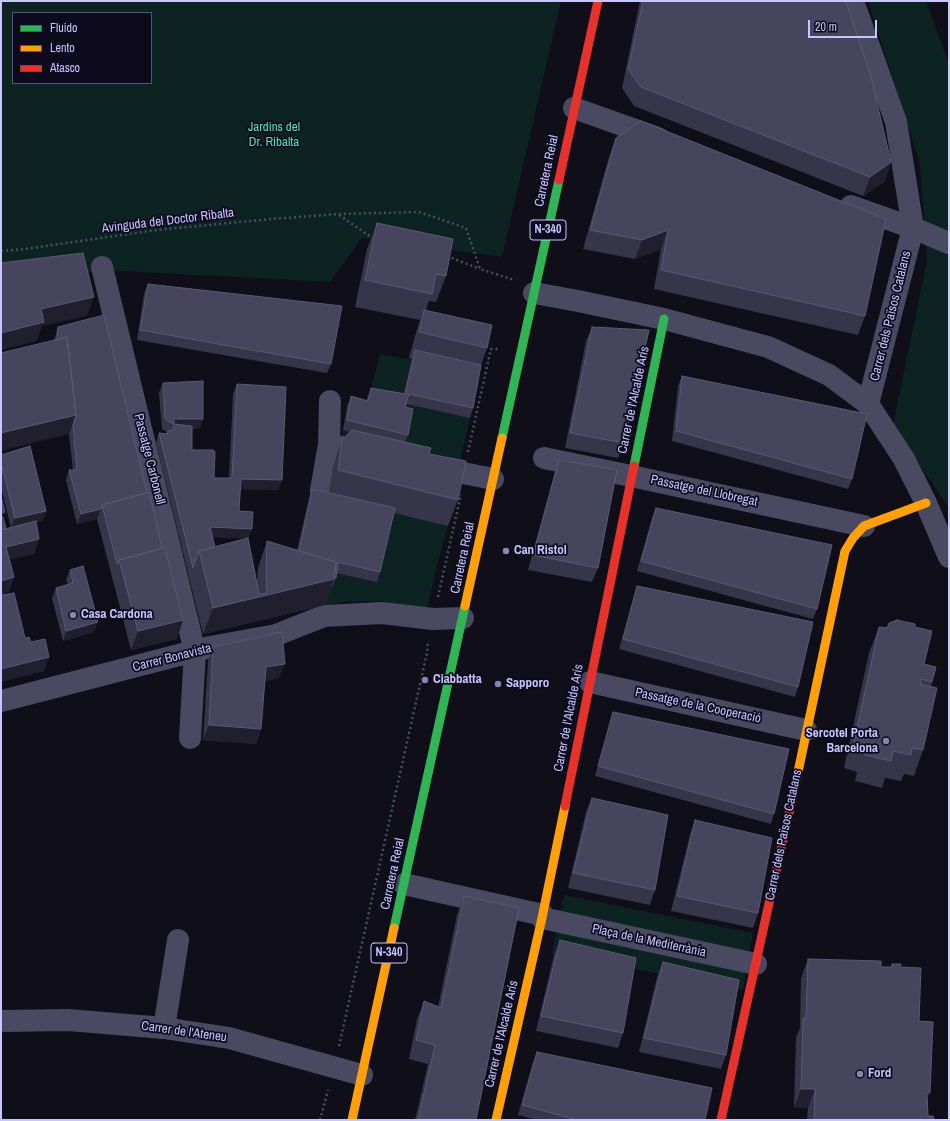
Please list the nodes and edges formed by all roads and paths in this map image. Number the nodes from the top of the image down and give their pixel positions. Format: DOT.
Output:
graph roads {
  1 [pos="598,1"];
  2 [pos="854,1"];
  3 [pos="574,108"];
  4 [pos="674,143"];
  5 [pos="831,199"];
  6 [pos="338,214"];
  7 [pos="913,228"];
  8 [pos="376,237"];
  9 [pos="949,243"];
  10 [pos="1,251"];
  11 [pos="442,254"];
  12 [pos="102,266"];
  13 [pos="480,269"];
  14 [pos="534,293"];
  15 [pos="664,319"];
  16 [pos="490,353"];
  17 [pos="330,401"];
  18 [pos="868,404"];
  19 [pos="329,444"];
  20 [pos="388,457"];
  21 [pos="544,458"];
  22 [pos="411,462"];
  23 [pos="464,473"];
  24 [pos="631,476"];
  25 [pos="493,479"];
  26 [pos="321,490"];
  27 [pos="926,502"];
  28 [pos="864,526"];
  29 [pos="949,557"];
  30 [pos="433,618"];
  31 [pos="463,618"];
  32 [pos="195,652"];
  33 [pos="590,682"];
  34 [pos="1,701"];
  35 [pos="806,730"];
  36 [pos="190,738"];
  37 [pos="404,884"];
  38 [pos="543,916"];
  39 [pos="178,940"];
  40 [pos="756,964"];
  41 [pos="1,1021"];
  42 [pos="164,1028"];
  43 [pos="333,1068"];
  44 [pos="362,1075"];
  45 [pos="320,1120"];
  46 [pos="352,1120"];
  47 [pos="496,1120"];
  48 [pos="721,1120"];
  1 -- 3 [label="street, Carretera Reial / N-340"];
  2 -- 7 [label="street"];
  3 -- 4 [label="street"];
  3 -- 14 [label="street, Carretera Reial / N-340"];
  5 -- 7 [label="street"];
  6 -- 8 [label="path"];
  6 -- 10 [label="path, Avinguda del Doctor Ribalta"];
  6 -- 13 [label="path, Avinguda del Doctor Ribalta"];
  7 -- 9 [label="street"];
  7 -- 18 [label="street, Carrer dels Països Catalans"];
  11 -- 13 [label="path"];
  12 -- 32 [label="street, Passatge Carbonell"];
  13 -- 14 [label="path"];
  14 -- 15 [label="street"];
  14 -- 25 [label="street, Carretera Reial / N-340"];
  15 -- 18 [label="street"];
  15 -- 24 [label="street, Carrer de l'Alcalde Arís"];
  16 -- 23 [label="path"];
  17 -- 19 [label="street"];
  18 -- 27 [label="street"];
  19 -- 20 [label="street"];
  19 -- 26 [label="street"];
  21 -- 24 [label="street, Passatge del Llobregat"];
  22 -- 23 [label="street"];
  23 -- 25 [label="street"];
  23 -- 30 [label="path"];
  24 -- 28 [label="street, Passatge del Llobregat"];
  24 -- 33 [label="street, Carrer de l'Alcalde Arís"];
  25 -- 31 [label="street, Carretera Reial / N-340"];
  27 -- 28 [label="street, Carrer dels Països Catalans"];
  27 -- 29 [label="street"];
  28 -- 35 [label="street, Carrer dels Països Catalans"];
  30 -- 31 [label="street, Carrer Bonavista"];
  30 -- 32 [label="street, Carrer Bonavista"];
  30 -- 43 [label="path"];
  31 -- 37 [label="street, Carretera Reial / N-340"];
  32 -- 34 [label="street, Carrer Bonavista"];
  32 -- 36 [label="street, Passatge Carbonell"];
  33 -- 35 [label="street, Passatge de la Cooperació"];
  33 -- 38 [label="street, Carrer de l'Alcalde Arís"];
  35 -- 40 [label="street, Carrer dels Països Catalans"];
  37 -- 38 [label="street, Plaça de la Mediterrània"];
  37 -- 44 [label="street, Carretera Reial / N-340"];
  38 -- 40 [label="street, Plaça de la Mediterrània"];
  38 -- 47 [label="street, Carrer de l'Alcalde Arís"];
  39 -- 42 [label="street"];
  40 -- 48 [label="street, Carrer dels Països Catalans"];
  41 -- 42 [label="street, Carrer de l'Ateneu"];
  42 -- 43 [label="street, Carrer de l'Ateneu"];
  43 -- 44 [label="street, Carrer de l'Ateneu"];
  43 -- 45 [label="path"];
  44 -- 46 [label="street, Carretera Reial / N-340"];
}
